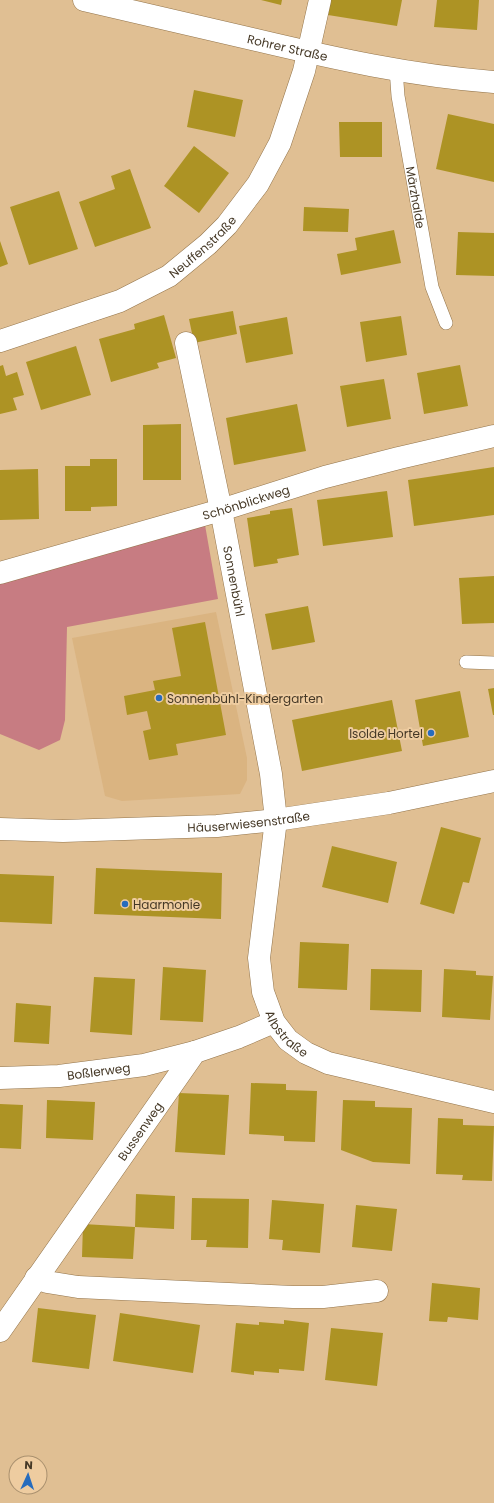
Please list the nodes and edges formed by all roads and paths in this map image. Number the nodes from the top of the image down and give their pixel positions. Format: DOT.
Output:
graph roads {
  1 [pos="84,0"];
  2 [pos="320,0"];
  3 [pos="308,53"];
  4 [pos="396,70"];
  5 [pos="494,82"];
  6 [pos="446,323"];
  7 [pos="0,341"];
  8 [pos="186,344"];
  9 [pos="494,436"];
  10 [pos="221,510"];
  11 [pos="0,573"];
  12 [pos="466,662"];
  13 [pos="494,663"];
  14 [pos="494,781"];
  15 [pos="276,820"];
  16 [pos="0,829"];
  17 [pos="274,1022"];
  18 [pos="195,1052"];
  19 [pos="0,1078"];
  20 [pos="494,1102"];
  21 [pos="36,1278"];
  22 [pos="377,1291"];
  23 [pos="0,1331"];
  1 -- 3 [label="street, Rohrer Straße"];
  2 -- 3 [label="street, Neuffenstraße"];
  3 -- 4 [label="street, Rohrer Straße"];
  3 -- 7 [label="street, Neuffenstraße"];
  4 -- 5 [label="street, Rohrer Straße"];
  4 -- 6 [label="lane, Märzhalde"];
  8 -- 10 [label="street, Sonnenbühl"];
  9 -- 10 [label="street, Schönblickweg"];
  10 -- 11 [label="street, Schönblickweg"];
  10 -- 15 [label="street, Sonnenbühl"];
  12 -- 13 [label="lane"];
  14 -- 15 [label="street, Häuserwiesenstraße"];
  15 -- 16 [label="street, Häuserwiesenstraße"];
  15 -- 17 [label="street, Albstraße"];
  17 -- 18 [label="street"];
  17 -- 20 [label="street, Albstraße"];
  18 -- 19 [label="street, Boßlerweg"];
  18 -- 21 [label="street, Bussenweg"];
  21 -- 22 [label="street"];
  21 -- 23 [label="street, Bussenweg"];
}
